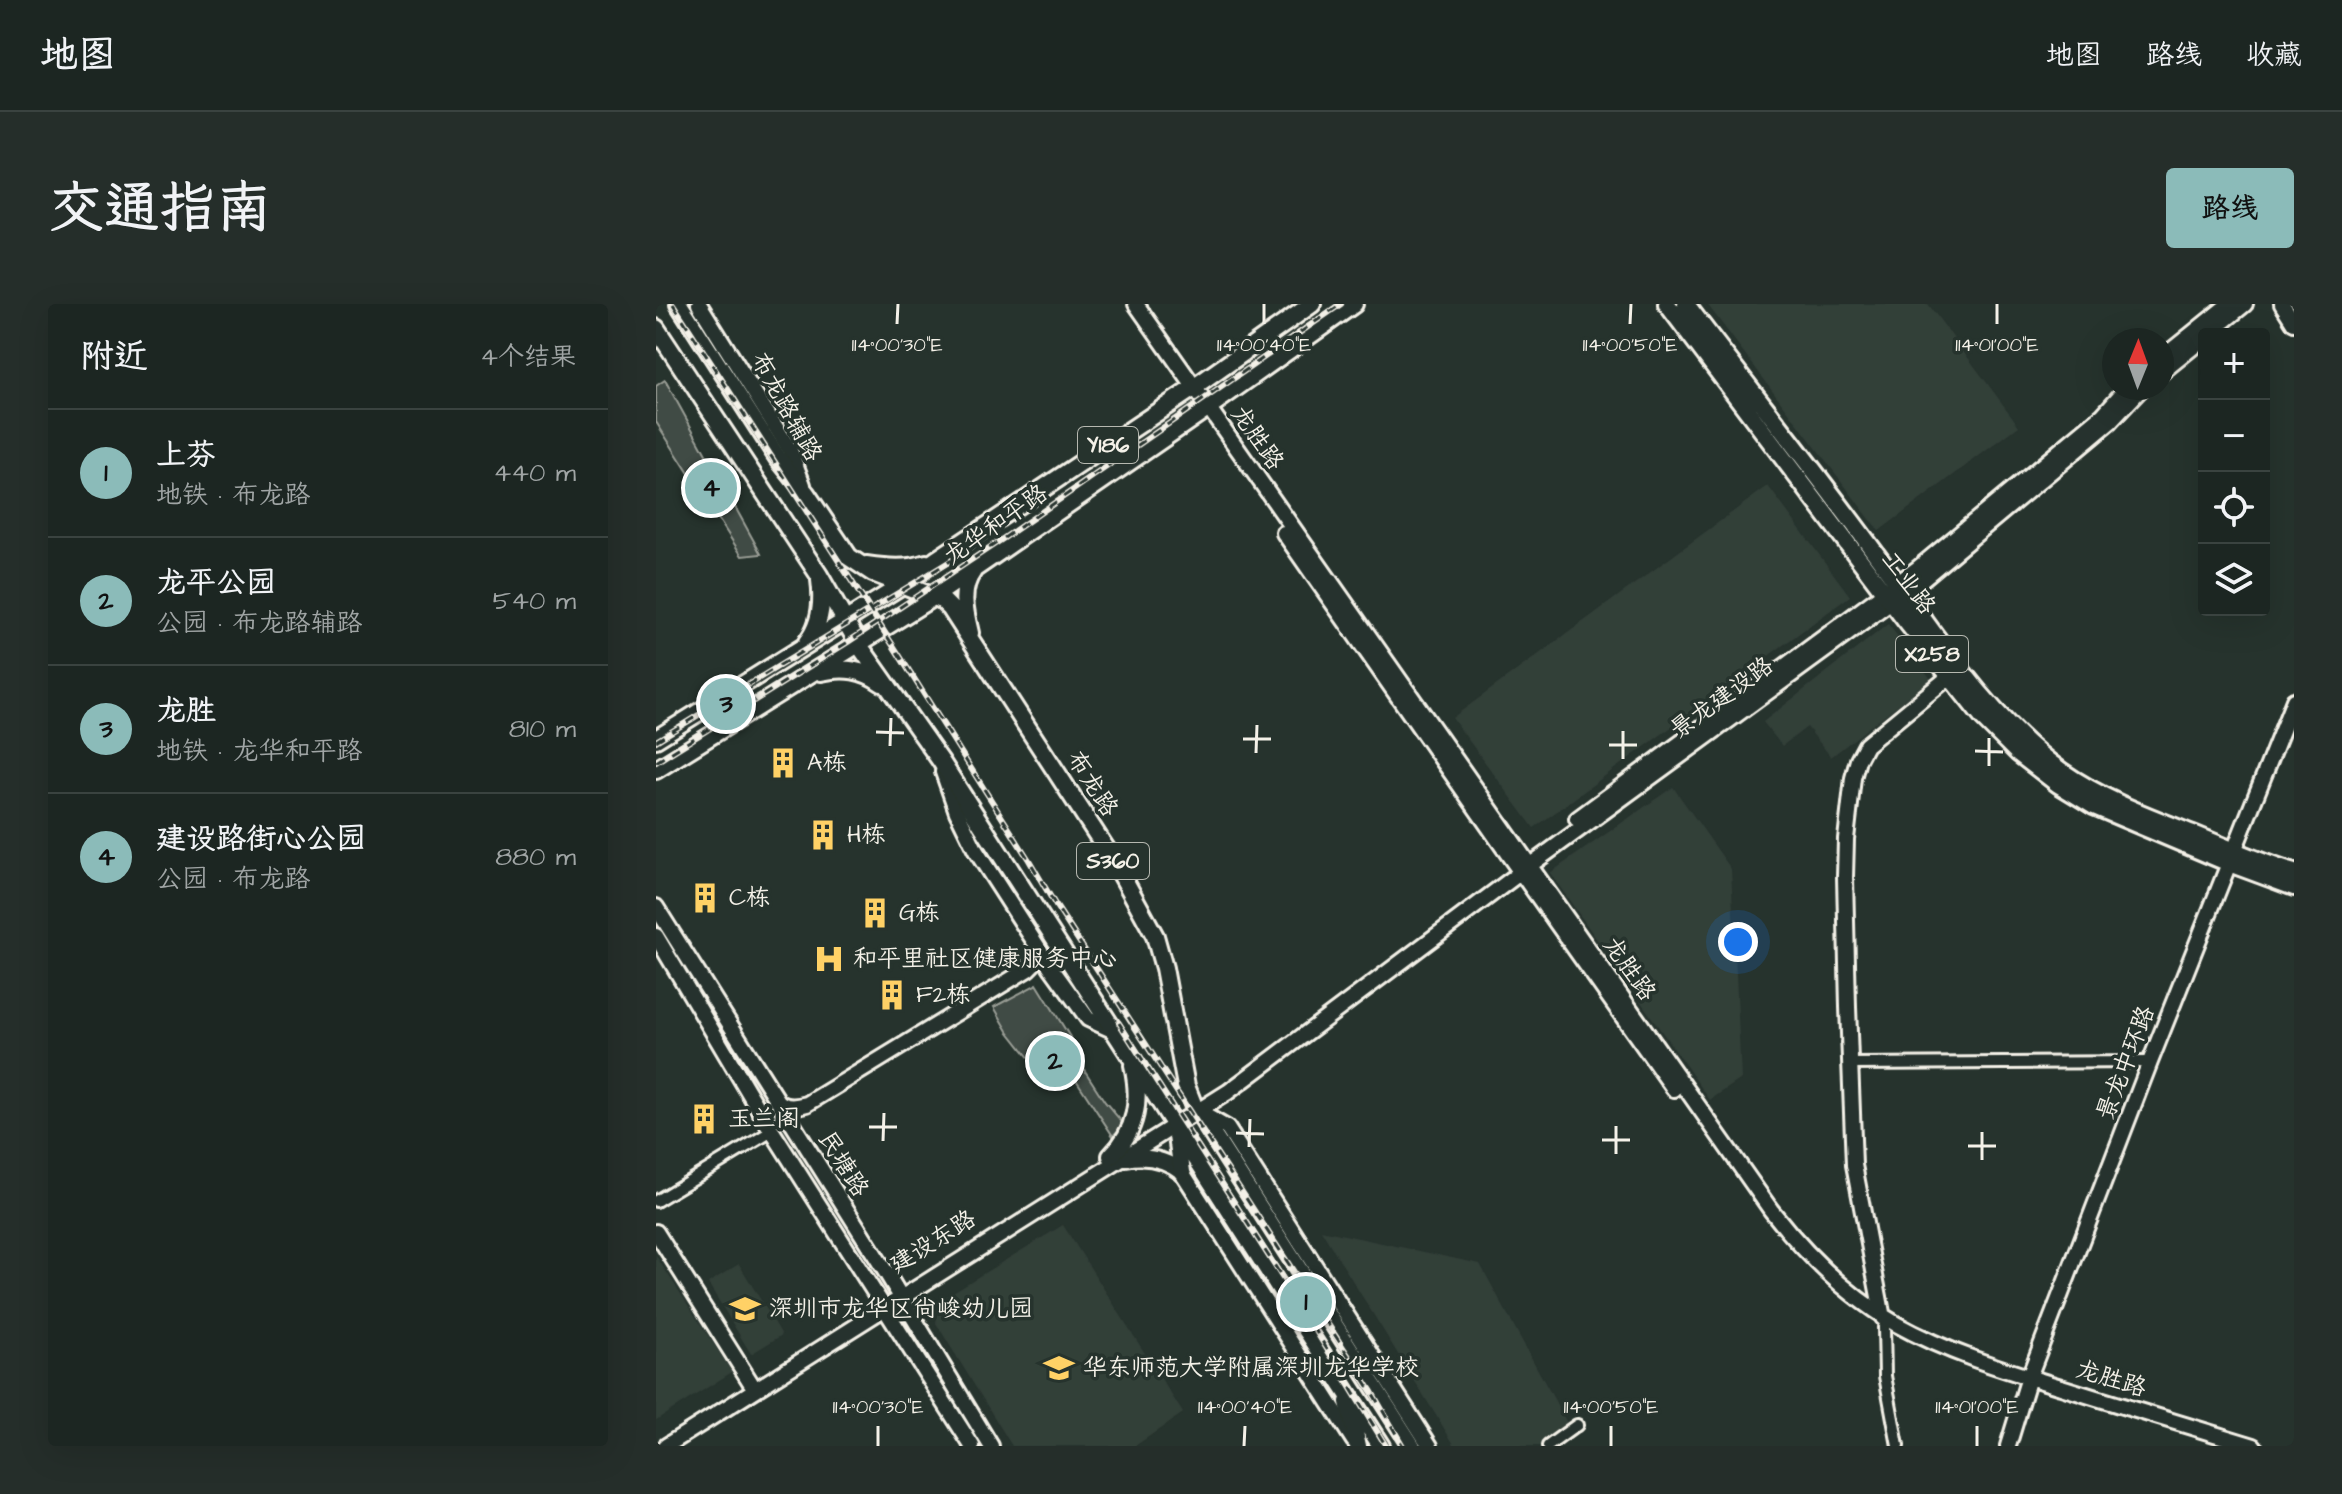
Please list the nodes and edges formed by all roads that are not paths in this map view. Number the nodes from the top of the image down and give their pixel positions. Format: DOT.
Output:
graph roads {
  1 [pos="679,304"];
  2 [pos="699,304"];
  3 [pos="1125,304"];
  4 [pos="1136,304"];
  5 [pos="1312,304"];
  6 [pos="1354,304"];
  7 [pos="1667,304"];
  8 [pos="1686,304"];
  9 [pos="2229,304"];
  10 [pos="2245,304"];
  11 [pos="2282,304"];
  12 [pos="2294,323"];
  13 [pos="656,328"];
  14 [pos="2216,328"];
  15 [pos="2198,343"];
  16 [pos="2174,348"];
  17 [pos="2174,362"];
  18 [pos="1191,390"];
  19 [pos="2116,400"];
  20 [pos="2131,400"];
  21 [pos="1205,410"];
  22 [pos="806,493"];
  23 [pos="936,560"];
  24 [pos="856,563"];
  25 [pos="973,570"];
  26 [pos="819,575"];
  27 [pos="904,584"];
  28 [pos="1895,593"];
  29 [pos="935,596"];
  30 [pos="846,620"];
  31 [pos="973,644"];
  32 [pos="859,645"];
  33 [pos="803,646"];
  34 [pos="808,676"];
  35 [pos="1950,676"];
  36 [pos="887,686"];
  37 [pos="2294,700"];
  38 [pos="656,739"];
  39 [pos="940,760"];
  40 [pos="656,770"];
  41 [pos="2231,857"];
  42 [pos="1522,865"];
  43 [pos="2294,873"];
  44 [pos="2294,887"];
  45 [pos="656,907"];
  46 [pos="656,936"];
  47 [pos="1039,949"];
  48 [pos="1052,969"];
  49 [pos="1114,1031"];
  50 [pos="1132,1059"];
  51 [pos="2150,1062"];
  52 [pos="1850,1064"];
  53 [pos="777,1100"];
  54 [pos="1196,1108"];
  55 [pos="1173,1122"];
  56 [pos="772,1131"];
  57 [pos="800,1137"];
  58 [pos="1116,1158"];
  59 [pos="1182,1172"];
  60 [pos="656,1201"];
  61 [pos="656,1232"];
  62 [pos="899,1294"];
  63 [pos="882,1305"];
  64 [pos="1883,1321"];
  65 [pos="2027,1381"];
  66 [pos="751,1383"];
  67 [pos="1346,1393"];
  68 [pos="1577,1425"];
  69 [pos="662,1443"];
  70 [pos="972,1446"];
  71 [pos="991,1446"];
  72 [pos="1358,1446"];
  73 [pos="1381,1446"];
  74 [pos="1412,1446"];
  75 [pos="1430,1446"];
  76 [pos="1548,1446"];
  77 [pos="1898,1446"];
  78 [pos="2008,1446"];
  79 [pos="2223,1446"];
  80 [pos="2254,1446"];
  1 -- 22 [label="main road, 布龙路 / S360"];
  2 -- 22 [label="main road, 布龙路辅路"];
  3 -- 18 [label="main road, 龙胜路"];
  4 -- 18 [label="main road, 龙胜路"];
  5 -- 18 [label="main road, 龙华和平路 / Y186"];
  6 -- 21 [label="main road, 龙华和平路 / Y186"];
  7 -- 28 [label="main road, 工业路 / X258"];
  8 -- 28 [label="main road, 工业路 / X258"];
  9 -- 16 [label="main road"];
  10 -- 14 [label="main road"];
  11 -- 12 [label="main road"];
  13 -- 26 [label="main road"];
  15 -- 17 [label="main road"];
  18 -- 21 [label="main road, 龙胜路"];
  18 -- 23 [label="main road, 龙华和平路 / Y186"];
  19 -- 28 [label="main road, 景龙建设路"];
  20 -- 28 [label="main road, 景龙建设路"];
  21 -- 25 [label="main road, 龙华和平路 / Y186"];
  21 -- 42 [label="main road, 龙胜路"];
  22 -- 24 [label="main road, 布龙路 / S360"];
  23 -- 24 [label="main road"];
  23 -- 27 [label="main road, 龙华和平路 / Y186"];
  24 -- 27 [label="main road, 布龙路 / S360"];
  25 -- 29 [label="main road, 龙华和平路 / Y186"];
  25 -- 31 [label="main road"];
  26 -- 30 [label="main road"];
  26 -- 33 [label="main road"];
  27 -- 29 [label="main road, 布龙路 / S360"];
  27 -- 30 [label="main road, 龙华和平路 / Y186"];
  28 -- 35 [label="main road, 工业路 / X258"];
  28 -- 41 [label="main road, 工业路 / X258"];
  28 -- 42 [label="main road, 景龙建设路"];
  29 -- 31 [label="main road, 布龙路 / S360"];
  29 -- 32 [label="main road, 龙华和平路 / Y186"];
  30 -- 32 [label="main road"];
  30 -- 33 [label="main road, 龙华和平路 / Y186"];
  31 -- 54 [label="main road, 布龙路 / S360"];
  32 -- 34 [label="main road, 龙华和平路 / Y186"];
  32 -- 36 [label="main road"];
  33 -- 38 [label="main road, 龙华和平路 / Y186"];
  34 -- 36 [label="main road"];
  34 -- 40 [label="main road, 龙华和平路 / Y186"];
  35 -- 41 [label="main road, 工业路 / X258"];
  35 -- 52 [label="main road"];
  36 -- 39 [label="main road"];
  37 -- 41 [label="main road, 景龙中环路"];
  39 -- 47 [label="main road"];
  39 -- 49 [label="main road"];
  41 -- 43 [label="main road, 工业路 / X258"];
  41 -- 44 [label="main road, 工业路 / X258"];
  41 -- 51 [label="main road, 景龙中环路"];
  42 -- 54 [label="main road, 景龙建设路"];
  42 -- 64 [label="main road, 龙胜路"];
  45 -- 53 [label="main road, 民塘路"];
  46 -- 56 [label="main road, 民塘路"];
  47 -- 48 [label="main road"];
  47 -- 53 [label="main road"];
  48 -- 49 [label="main road"];
  48 -- 57 [label="main road"];
  49 -- 50 [label="main road"];
  50 -- 55 [label="main road"];
  50 -- 58 [label="main road"];
  51 -- 52 [label="street"];
  51 -- 65 [label="main road, 景龙中环路"];
  52 -- 64 [label="main road"];
  53 -- 57 [label="main road, 民塘路"];
  54 -- 55 [label="main road, 建设东路"];
  54 -- 74 [label="main road, 布龙路 / S360"];
  54 -- 75 [label="main road"];
  55 -- 58 [label="main road, 建设东路"];
  55 -- 59 [label="main road"];
  55 -- 67 [label="main road"];
  56 -- 60 [label="street"];
  56 -- 63 [label="main road, 民塘路"];
  57 -- 62 [label="main road, 民塘路"];
  58 -- 59 [label="main road"];
  58 -- 62 [label="main road, 建设东路"];
  59 -- 72 [label="main road"];
  61 -- 66 [label="main road"];
  62 -- 63 [label="main road, 建设东路"];
  62 -- 71 [label="main road, 民塘路"];
  63 -- 66 [label="main road, 建设东路"];
  63 -- 69 [label="main road, 建设东路"];
  63 -- 70 [label="main road, 民塘路"];
  64 -- 65 [label="main road, 龙胜路"];
  64 -- 77 [label="street"];
  65 -- 78 [label="main road, 景龙中环路"];
  65 -- 79 [label="main road, 龙胜路"];
  65 -- 80 [label="main road, 龙胜路"];
  66 -- 69 [label="main road, 建设东路"];
  67 -- 72 [label="main road"];
  67 -- 73 [label="main road"];
  68 -- 76 [label="street"];
}
